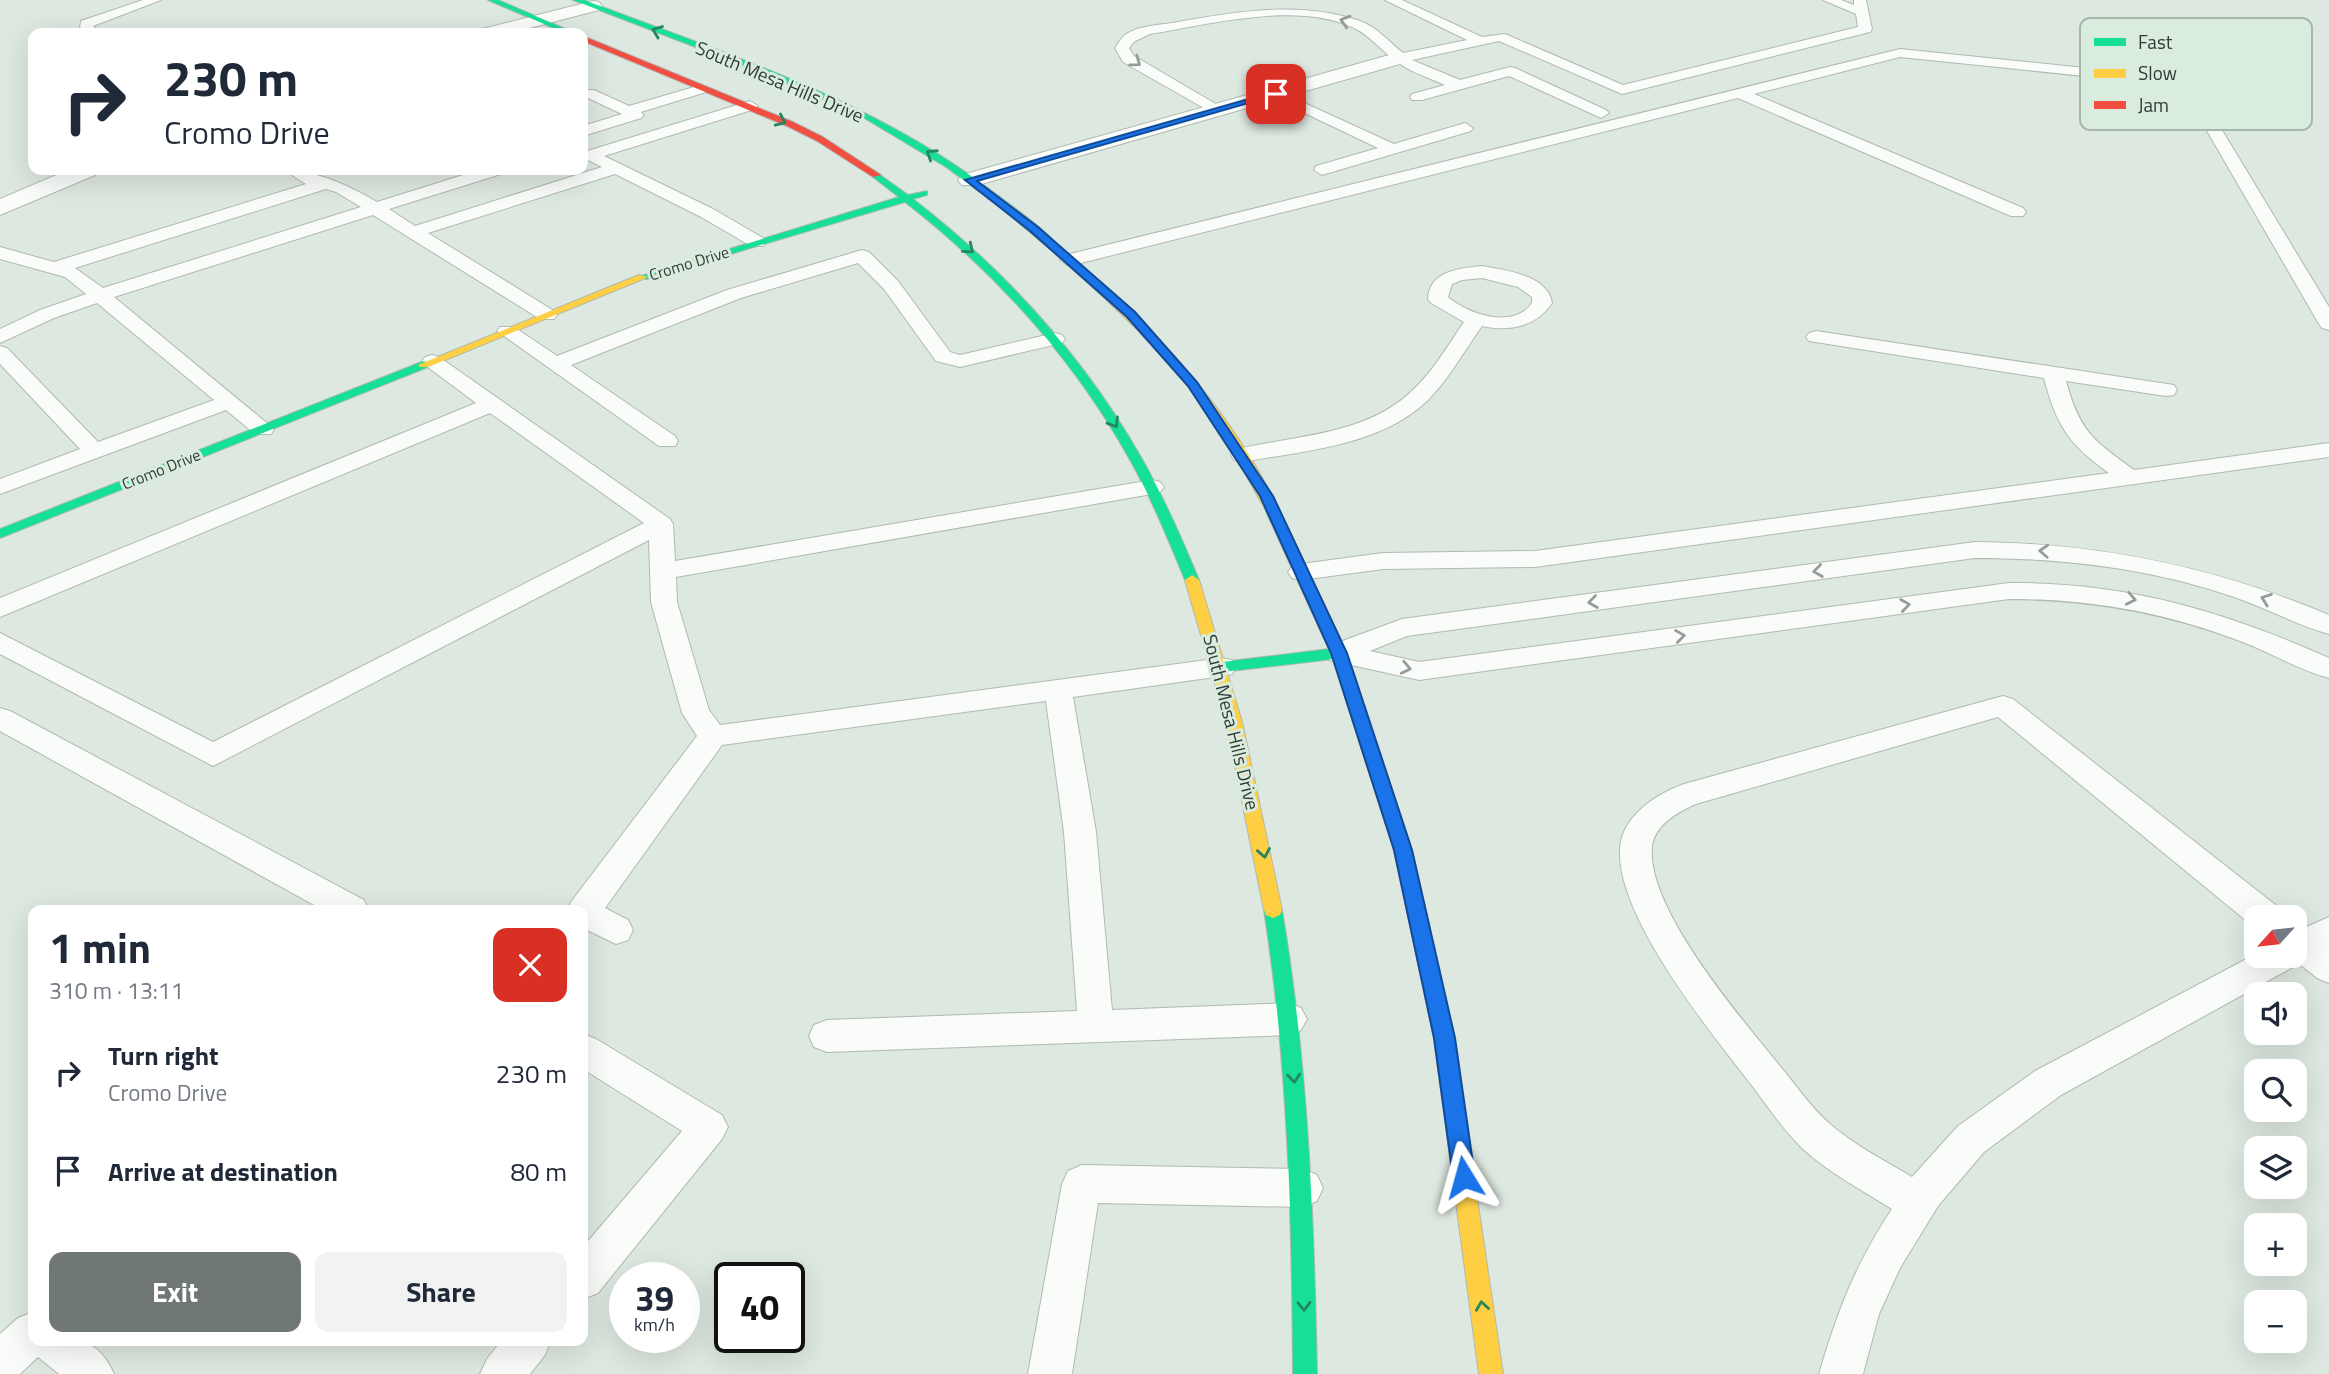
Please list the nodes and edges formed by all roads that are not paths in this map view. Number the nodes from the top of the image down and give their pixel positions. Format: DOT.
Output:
graph roads {
  1 [pos="155,0"];
  2 [pos="492,0"];
  3 [pos="1391,0"];
  4 [pos="1829,0"];
  5 [pos="585,3"];
  6 [pos="1861,6"];
  7 [pos="539,20"];
  8 [pos="87,28"];
  9 [pos="508,28"];
  10 [pos="559,28"];
  11 [pos="588,40"];
  12 [pos="1481,41"];
  13 [pos="1400,58"];
  14 [pos="2080,71"];
  15 [pos="1459,85"];
  16 [pos="701,89"];
  17 [pos="588,93"];
  18 [pos="1738,93"];
  19 [pos="1276,94"];
  20 [pos="1417,97"];
  21 [pos="750,106"];
  22 [pos="1216,110"];
  23 [pos="628,111"];
  24 [pos="1601,113"];
  25 [pos="1465,128"];
  26 [pos="588,129"];
  27 [pos="2214,130"];
  28 [pos="1392,149"];
  29 [pos="617,168"];
  30 [pos="1322,170"];
  31 [pos="76,175"];
  32 [pos="301,175"];
  33 [pos="479,175"];
  34 [pos="970,180"];
  35 [pos="324,184"];
  36 [pos="907,197"];
  37 [pos="0,208"];
  38 [pos="375,208"];
  39 [pos="2017,212"];
  40 [pos="414,233"];
  41 [pos="757,242"];
  42 [pos="0,253"];
  43 [pos="1069,260"];
  44 [pos="58,267"];
  45 [pos="102,295"];
  46 [pos="547,315"];
  47 [pos="1476,320"];
  48 [pos="2329,324"];
  49 [pos="507,331"];
  50 [pos="0,337"];
  51 [pos="1816,337"];
  52 [pos="1055,339"];
  53 [pos="0,352"];
  54 [pos="432,361"];
  55 [pos="555,364"];
  56 [pos="2053,373"];
  57 [pos="2166,390"];
  58 [pos="230,401"];
  59 [pos="492,404"];
  60 [pos="263,429"];
  61 [pos="667,441"];
  62 [pos="2329,450"];
  63 [pos="95,452"];
  64 [pos="1242,455"];
  65 [pos="2129,477"];
  66 [pos="0,487"];
  67 [pos="1152,487"];
  68 [pos="661,524"];
  69 [pos="0,534"];
  70 [pos="663,571"];
  71 [pos="1301,572"];
  72 [pos="0,608"];
  73 [pos="2329,625"];
  74 [pos="0,642"];
  75 [pos="1339,653"];
  76 [pos="1222,667"];
  77 [pos="2329,669"];
  78 [pos="1058,689"];
  79 [pos="0,718"];
  80 [pos="713,736"];
  81 [pos="343,905"];
  82 [pos="588,905"];
  83 [pos="2251,905"];
  84 [pos="588,915"];
  85 [pos="616,930"];
  86 [pos="2307,950"];
  87 [pos="2257,968"];
  88 [pos="2329,968"];
  89 [pos="1289,1019"];
  90 [pos="1096,1027"];
  91 [pos="827,1037"];
  92 [pos="588,1053"];
  93 [pos="1303,1188"];
  94 [pos="1918,1203"];
  95 [pos="588,1272"];
  96 [pos="28,1338"];
  97 [pos="58,1346"];
  98 [pos="525,1346"];
  99 [pos="0,1363"];
  100 [pos="92,1374"];
  101 [pos="502,1374"];
  102 [pos="1050,1374"];
  103 [pos="1305,1374"];
  104 [pos="1491,1374"];
  105 [pos="1841,1374"];
  1 -- 8 [label="lane"];
  2 -- 7 [label="street"];
  3 -- 12 [label="lane"];
  4 -- 6 [label="lane"];
  5 -- 7 [label="street"];
  34 -- 5 [label="street, South Mesa Hills Drive, one-way"];
  6 -- 12 [label="lane"];
  7 -- 9 [label="street"];
  7 -- 10 [label="street"];
  11 -- 16 [label="street, South Mesa Hills Drive"];
  12 -- 13 [label="lane"];
  13 -- 15 [label="lane"];
  13 -- 19 [label="street, Cromo Drive"];
  13 -- 22 [label="lane, one-way"];
  14 -- 18 [label="lane"];
  15 -- 20 [label="lane"];
  15 -- 24 [label="lane"];
  16 -- 21 [label="street, South Mesa Hills Drive"];
  16 -- 23 [label="lane"];
  17 -- 23 [label="lane"];
  18 -- 39 [label="lane"];
  18 -- 43 [label="lane"];
  19 -- 22 [label="street, Cromo Drive"];
  19 -- 28 [label="lane"];
  21 -- 29 [label="lane"];
  21 -- 36 [label="street, South Mesa Hills Drive, one-way"];
  22 -- 34 [label="street, Cromo Drive"];
  23 -- 26 [label="lane"];
  25 -- 28 [label="lane"];
  27 -- 48 [label="lane"];
  28 -- 30 [label="lane"];
  29 -- 40 [label="lane"];
  29 -- 41 [label="lane"];
  31 -- 37 [label="street"];
  32 -- 35 [label="lane"];
  33 -- 38 [label="lane"];
  34 -- 36 [label="street, Cromo Drive"];
  34 -- 43 [label="street, South Mesa Hills Drive"];
  35 -- 38 [label="lane"];
  35 -- 44 [label="lane"];
  36 -- 41 [label="street, Cromo Drive"];
  36 -- 52 [label="street, South Mesa Hills Drive, one-way"];
  38 -- 40 [label="lane"];
  38 -- 45 [label="lane"];
  40 -- 46 [label="lane"];
  41 -- 46 [label="street, Cromo Drive"];
  42 -- 44 [label="lane"];
  43 -- 64 [label="street, South Mesa Hills Drive"];
  44 -- 45 [label="lane"];
  45 -- 50 [label="lane"];
  45 -- 58 [label="lane"];
  46 -- 49 [label="street, Cromo Drive"];
  47 -- 47 [label="lane"];
  47 -- 64 [label="lane"];
  49 -- 54 [label="street, Cromo Drive"];
  49 -- 55 [label="lane"];
  51 -- 56 [label="lane"];
  52 -- 55 [label="lane"];
  52 -- 67 [label="street, South Mesa Hills Drive, one-way"];
  53 -- 63 [label="lane"];
  54 -- 59 [label="lane"];
  54 -- 60 [label="street, Cromo Drive"];
  55 -- 61 [label="lane"];
  56 -- 57 [label="lane"];
  56 -- 65 [label="lane"];
  58 -- 60 [label="lane"];
  58 -- 63 [label="lane"];
  59 -- 68 [label="lane"];
  59 -- 72 [label="lane"];
  60 -- 69 [label="street, Cromo Drive"];
  62 -- 65 [label="lane"];
  63 -- 66 [label="lane"];
  64 -- 71 [label="street, South Mesa Hills Drive"];
  65 -- 71 [label="lane"];
  67 -- 70 [label="lane"];
  67 -- 76 [label="street, South Mesa Hills Drive"];
  68 -- 70 [label="lane"];
  68 -- 74 [label="lane"];
  70 -- 80 [label="lane"];
  71 -- 75 [label="street, South Mesa Hills Drive"];
  73 -- 75 [label="lane, one-way"];
  75 -- 76 [label="street"];
  75 -- 77 [label="lane, one-way"];
  104 -- 75 [label="street, South Mesa Hills Drive, one-way"];
  76 -- 78 [label="lane"];
  76 -- 89 [label="street, South Mesa Hills Drive, one-way"];
  78 -- 80 [label="lane"];
  78 -- 90 [label="lane"];
  79 -- 81 [label="lane"];
  80 -- 82 [label="lane"];
  83 -- 94 [label="lane"];
  84 -- 85 [label="lane"];
  86 -- 88 [label="lane"];
  87 -- 94 [label="lane"];
  89 -- 90 [label="lane"];
  89 -- 93 [label="street, South Mesa Hills Drive, one-way"];
  90 -- 91 [label="lane"];
  92 -- 95 [label="lane"];
  93 -- 102 [label="lane"];
  93 -- 103 [label="street, South Mesa Hills Drive, one-way"];
  94 -- 105 [label="lane"];
  96 -- 99 [label="lane"];
  97 -- 100 [label="lane"];
  98 -- 101 [label="lane"];
}
